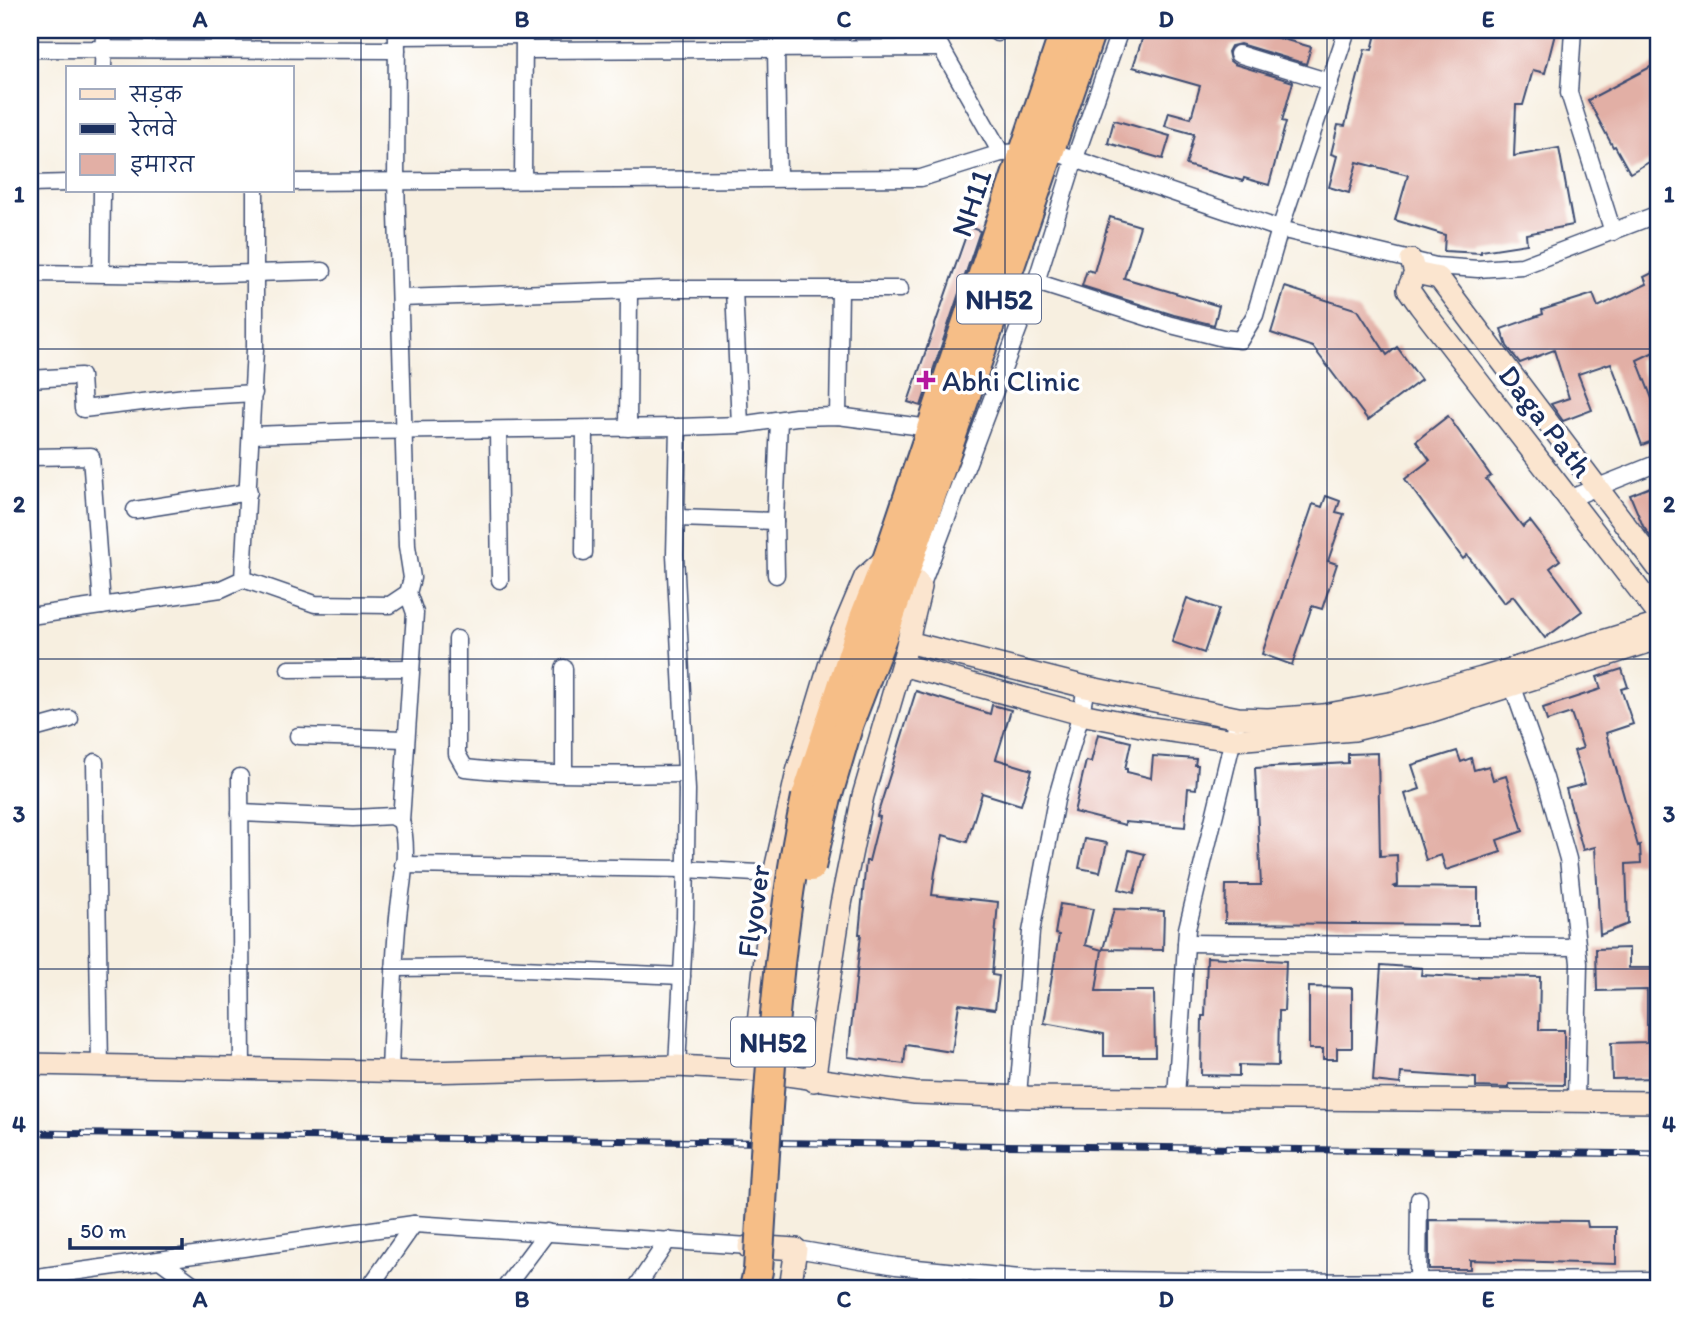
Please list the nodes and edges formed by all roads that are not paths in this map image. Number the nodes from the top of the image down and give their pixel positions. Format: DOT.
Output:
graph roads {
  1 [pos="103,30"];
  2 [pos="931,30"];
  3 [pos="1065,30"];
  4 [pos="1091,30"];
  5 [pos="1120,30"];
  6 [pos="1347,30"];
  7 [pos="1573,30"];
  8 [pos="397,38"];
  9 [pos="524,38"];
  10 [pos="941,48"];
  11 [pos="30,49"];
  12 [pos="103,49"];
  13 [pos="776,49"];
  14 [pos="1238,54"];
  15 [pos="103,66"];
  16 [pos="1330,82"];
  17 [pos="1038,154"];
  18 [pos="778,178"];
  19 [pos="523,180"];
  20 [pos="396,181"];
  21 [pos="294,182"];
  22 [pos="66,183"];
  23 [pos="30,184"];
  24 [pos="103,192"];
  25 [pos="255,192"];
  26 [pos="1658,214"];
  27 [pos="1280,229"];
  28 [pos="1613,232"];
  29 [pos="1413,267"];
  30 [pos="323,271"];
  31 [pos="254,272"];
  32 [pos="30,273"];
  33 [pos="101,273"];
  34 [pos="1036,282"];
  35 [pos="734,289"];
  36 [pos="839,289"];
  37 [pos="900,289"];
  38 [pos="629,290"];
  39 [pos="400,298"];
  40 [pos="30,379"];
  41 [pos="254,393"];
  42 [pos="838,416"];
  43 [pos="779,419"];
  44 [pos="740,425"];
  45 [pos="678,427"];
  46 [pos="628,428"];
  47 [pos="930,428"];
  48 [pos="585,429"];
  49 [pos="404,431"];
  50 [pos="498,431"];
  51 [pos="252,435"];
  52 [pos="30,457"];
  53 [pos="1658,463"];
  54 [pos="1598,486"];
  55 [pos="249,492"];
  56 [pos="1568,499"];
  57 [pos="135,510"];
  58 [pos="676,518"];
  59 [pos="775,521"];
  60 [pos="584,553"];
  61 [pos="1658,568"];
  62 [pos="905,571"];
  63 [pos="776,575"];
  64 [pos="243,579"];
  65 [pos="500,580"];
  66 [pos="408,593"];
  67 [pos="102,606"];
  68 [pos="1658,614"];
  69 [pos="30,616"];
  70 [pos="1658,624"];
  71 [pos="457,639"];
  72 [pos="1658,639"];
  73 [pos="908,642"];
  74 [pos="902,665"];
  75 [pos="411,668"];
  76 [pos="564,668"];
  77 [pos="289,669"];
  78 [pos="1510,677"];
  79 [pos="1086,687"];
  80 [pos="1081,714"];
  81 [pos="1238,718"];
  82 [pos="70,719"];
  83 [pos="30,730"];
  84 [pos="298,736"];
  85 [pos="406,739"];
  86 [pos="1234,740"];
  87 [pos="95,762"];
  88 [pos="564,773"];
  89 [pos="686,774"];
  90 [pos="240,777"];
  91 [pos="817,798"];
  92 [pos="240,813"];
  93 [pos="401,821"];
  94 [pos="403,865"];
  95 [pos="685,869"];
  96 [pos="774,874"];
  97 [pos="1186,943"];
  98 [pos="1577,947"];
  99 [pos="394,968"];
  100 [pos="682,976"];
  101 [pos="30,1064"];
  102 [pos="100,1066"];
  103 [pos="677,1066"];
  104 [pos="242,1070"];
  105 [pos="751,1070"];
  106 [pos="390,1072"];
  107 [pos="814,1081"];
  108 [pos="1018,1096"];
  109 [pos="1176,1097"];
  110 [pos="1576,1101"];
  111 [pos="1658,1102"];
  112 [pos="1419,1199"];
  113 [pos="414,1224"];
  114 [pos="547,1232"];
  115 [pos="668,1240"];
  116 [pos="749,1245"];
  117 [pos="796,1249"];
  118 [pos="160,1259"];
  119 [pos="30,1278"];
  120 [pos="1658,1280"];
  121 [pos="1418,1282"];
  122 [pos="1565,1284"];
  123 [pos="1260,1285"];
  124 [pos="1366,1285"];
  125 [pos="1465,1285"];
  126 [pos="198,1288"];
  127 [pos="369,1288"];
  128 [pos="505,1288"];
  129 [pos="636,1288"];
  130 [pos="742,1288"];
  131 [pos="754,1288"];
  132 [pos="774,1288"];
  133 [pos="790,1288"];
  1 -- 12 [label="street"];
  2 -- 10 [label="street"];
  3 -- 17 [label="highway, NH11 / NH52"];
  4 -- 17 [label="highway, NH52"];
  5 -- 17 [label="street"];
  6 -- 16 [label="street"];
  7 -- 28 [label="street"];
  8 -- 9 [label="street"];
  8 -- 12 [label="street"];
  8 -- 20 [label="street"];
  9 -- 13 [label="street"];
  9 -- 19 [label="street"];
  10 -- 13 [label="street"];
  10 -- 17 [label="street"];
  11 -- 12 [label="street"];
  12 -- 15 [label="street"];
  13 -- 18 [label="street"];
  14 -- 16 [label="street"];
  16 -- 27 [label="street"];
  17 -- 18 [label="street"];
  17 -- 27 [label="street"];
  17 -- 34 [label="street"];
  17 -- 47 [label="highway, NH11 / NH52"];
  17 -- 62 [label="highway, NH52"];
  18 -- 19 [label="street"];
  19 -- 20 [label="street"];
  20 -- 21 [label="street"];
  20 -- 39 [label="street"];
  22 -- 23 [label="street"];
  24 -- 33 [label="street"];
  25 -- 31 [label="street"];
  26 -- 28 [label="street"];
  27 -- 29 [label="street"];
  27 -- 34 [label="street"];
  28 -- 29 [label="street"];
  29 -- 54 [label="street"];
  29 -- 56 [label="street, Daga Path"];
  30 -- 31 [label="street"];
  31 -- 33 [label="street"];
  31 -- 41 [label="street"];
  32 -- 33 [label="street"];
  34 -- 62 [label="street"];
  35 -- 36 [label="street"];
  35 -- 38 [label="street"];
  35 -- 44 [label="street"];
  36 -- 37 [label="street"];
  36 -- 42 [label="street"];
  38 -- 39 [label="street"];
  38 -- 46 [label="street"];
  39 -- 49 [label="street"];
  40 -- 41 [label="street"];
  41 -- 51 [label="street"];
  42 -- 43 [label="street"];
  42 -- 47 [label="street"];
  43 -- 44 [label="street"];
  43 -- 59 [label="street"];
  44 -- 45 [label="street"];
  45 -- 46 [label="street"];
  45 -- 58 [label="street"];
  46 -- 48 [label="street"];
  47 -- 62 [label="highway, NH11 / NH52"];
  48 -- 50 [label="street"];
  48 -- 60 [label="street"];
  49 -- 50 [label="street"];
  49 -- 51 [label="street"];
  49 -- 66 [label="street"];
  50 -- 65 [label="street"];
  51 -- 55 [label="street"];
  52 -- 67 [label="street"];
  53 -- 54 [label="street"];
  54 -- 56 [label="street"];
  54 -- 61 [label="street"];
  55 -- 57 [label="street"];
  55 -- 64 [label="street"];
  56 -- 68 [label="street, Daga Path"];
  58 -- 59 [label="street"];
  58 -- 89 [label="street"];
  59 -- 63 [label="street"];
  62 -- 73 [label="street"];
  62 -- 91 [label="highway, Flyover / NH52"];
  62 -- 96 [label="street"];
  64 -- 66 [label="street"];
  64 -- 67 [label="street"];
  66 -- 75 [label="street"];
  67 -- 69 [label="street"];
  70 -- 78 [label="street"];
  71 -- 88 [label="street"];
  72 -- 78 [label="street"];
  73 -- 74 [label="street"];
  73 -- 79 [label="street"];
  74 -- 80 [label="street"];
  74 -- 107 [label="street"];
  75 -- 77 [label="street"];
  75 -- 85 [label="street"];
  76 -- 88 [label="street"];
  78 -- 81 [label="street"];
  78 -- 86 [label="street"];
  78 -- 98 [label="street"];
  79 -- 80 [label="street"];
  79 -- 81 [label="street"];
  80 -- 86 [label="street"];
  80 -- 108 [label="street"];
  81 -- 86 [label="street"];
  82 -- 83 [label="street"];
  84 -- 85 [label="street"];
  85 -- 93 [label="street"];
  86 -- 97 [label="street"];
  87 -- 102 [label="street"];
  88 -- 89 [label="street"];
  89 -- 95 [label="street"];
  90 -- 92 [label="street"];
  91 -- 131 [label="highway, Flyover / NH52, bridge"];
  91 -- 132 [label="highway, Flyover / NH52, bridge"];
  92 -- 93 [label="street"];
  92 -- 104 [label="street"];
  93 -- 94 [label="street"];
  94 -- 95 [label="street"];
  94 -- 99 [label="street"];
  95 -- 96 [label="street"];
  95 -- 100 [label="street"];
  96 -- 105 [label="street"];
  97 -- 98 [label="street"];
  97 -- 109 [label="street"];
  98 -- 110 [label="street"];
  99 -- 100 [label="street"];
  99 -- 106 [label="street"];
  100 -- 103 [label="street"];
  101 -- 102 [label="street"];
  102 -- 104 [label="street"];
  103 -- 105 [label="street"];
  103 -- 106 [label="street"];
  104 -- 106 [label="street"];
  105 -- 107 [label="street"];
  107 -- 108 [label="street"];
  108 -- 109 [label="street"];
  109 -- 110 [label="street"];
  110 -- 111 [label="street"];
  112 -- 121 [label="street"];
  113 -- 114 [label="street"];
  113 -- 118 [label="street"];
  113 -- 127 [label="street"];
  114 -- 115 [label="street"];
  114 -- 128 [label="street"];
  115 -- 116 [label="street"];
  115 -- 129 [label="street"];
  116 -- 117 [label="street"];
  116 -- 130 [label="street"];
  117 -- 123 [label="street"];
  117 -- 133 [label="street"];
  118 -- 119 [label="street"];
  118 -- 126 [label="street"];
  120 -- 122 [label="street"];
  121 -- 124 [label="street"];
  121 -- 125 [label="street"];
  122 -- 125 [label="street"];
  123 -- 124 [label="street"];
}
